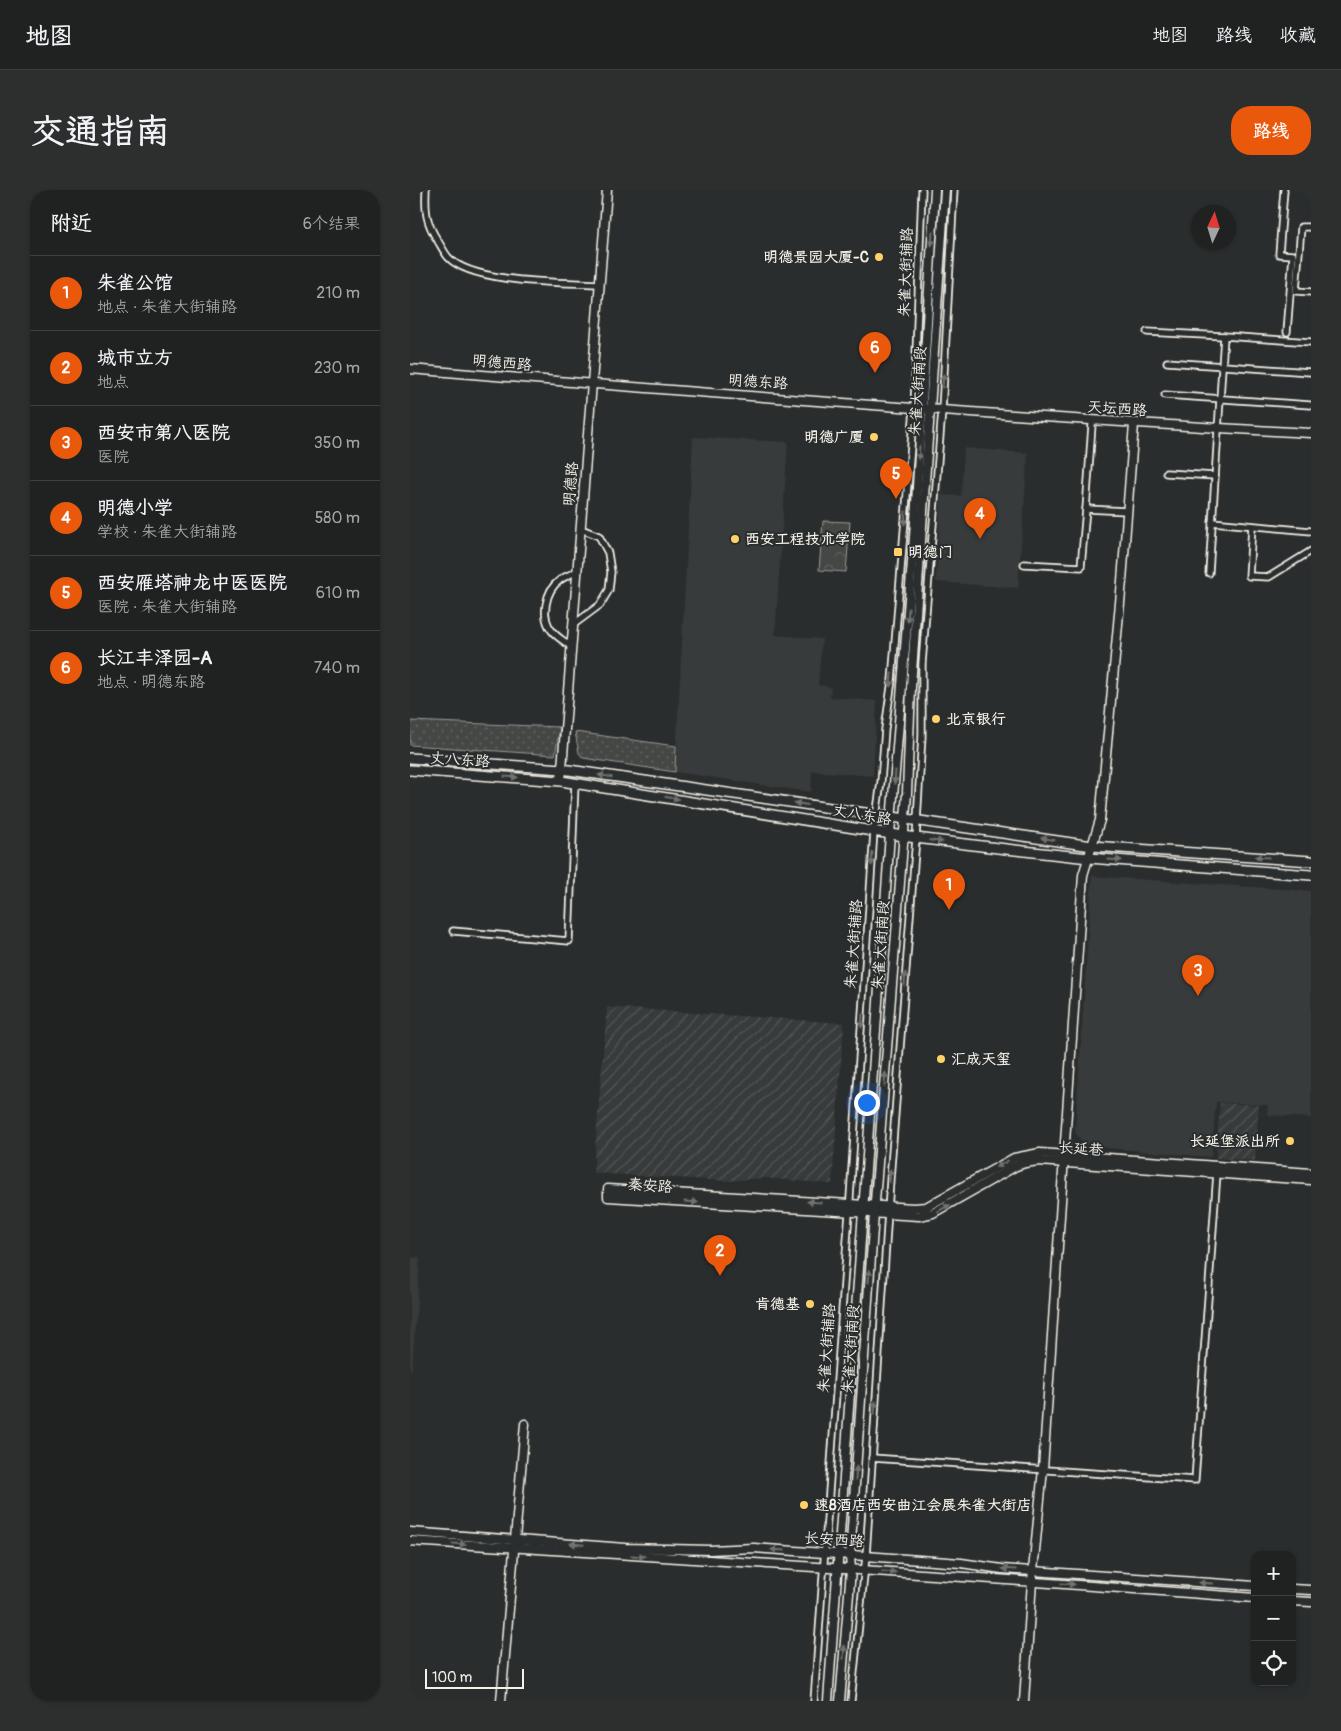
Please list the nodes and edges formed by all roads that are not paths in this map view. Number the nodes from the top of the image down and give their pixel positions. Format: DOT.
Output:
graph roads {
  1 [pos="426,190"];
  2 [pos="606,190"];
  3 [pos="922,190"];
  4 [pos="935,190"];
  5 [pos="945,190"];
  6 [pos="954,190"];
  7 [pos="1284,190"];
  8 [pos="1311,227"];
  9 [pos="600,284"];
  10 [pos="1311,292"];
  11 [pos="1148,332"];
  12 [pos="1287,332"];
  13 [pos="1224,336"];
  14 [pos="1311,342"];
  15 [pos="1167,362"];
  16 [pos="1222,366"];
  17 [pos="410,369"];
  18 [pos="1310,372"];
  19 [pos="592,384"];
  20 [pos="1165,395"];
  21 [pos="1221,399"];
  22 [pos="1310,405"];
  23 [pos="918,408"];
  24 [pos="931,409"];
  25 [pos="942,410"];
  26 [pos="1134,424"];
  27 [pos="1092,425"];
  28 [pos="1219,428"];
  29 [pos="1311,433"];
  30 [pos="1166,473"];
  31 [pos="1215,476"];
  32 [pos="1086,509"];
  33 [pos="1127,511"];
  34 [pos="1212,522"];
  35 [pos="1252,526"];
  36 [pos="581,530"];
  37 [pos="1311,531"];
  38 [pos="1311,551"];
  39 [pos="1024,564"];
  40 [pos="578,571"];
  41 [pos="1208,573"];
  42 [pos="573,625"];
  43 [pos="572,647"];
  44 [pos="410,758"];
  45 [pos="562,769"];
  46 [pos="410,770"];
  47 [pos="561,781"];
  48 [pos="575,783"];
  49 [pos="876,815"];
  50 [pos="892,817"];
  51 [pos="905,818"];
  52 [pos="917,819"];
  53 [pos="874,830"];
  54 [pos="890,834"];
  55 [pos="904,836"];
  56 [pos="916,838"];
  57 [pos="1092,846"];
  58 [pos="1089,858"];
  59 [pos="1311,861"];
  60 [pos="1311,875"];
  61 [pos="454,931"];
  62 [pos="1063,1158"];
  63 [pos="1217,1173"];
  64 [pos="1311,1173"];
  65 [pos="1311,1180"];
  66 [pos="850,1204"];
  67 [pos="862,1209"];
  68 [pos="874,1210"];
  69 [pos="888,1211"];
  70 [pos="849,1213"];
  71 [pos="525,1424"];
  72 [pos="872,1458"];
  73 [pos="1042,1469"];
  74 [pos="410,1532"];
  75 [pos="514,1538"];
  76 [pos="410,1541"];
  77 [pos="513,1548"];
  78 [pos="824,1553"];
  79 [pos="839,1554"];
  80 [pos="850,1556"];
  81 [pos="866,1556"];
  82 [pos="823,1568"];
  83 [pos="837,1570"];
  84 [pos="851,1570"];
  85 [pos="863,1570"];
  86 [pos="1034,1571"];
  87 [pos="1032,1581"];
  88 [pos="1251,1586"];
  89 [pos="1296,1589"];
  90 [pos="1311,1590"];
  91 [pos="1251,1598"];
  92 [pos="1296,1601"];
  93 [pos="1311,1602"];
  94 [pos="501,1701"];
  95 [pos="814,1701"];
  96 [pos="828,1701"];
  97 [pos="840,1701"];
  98 [pos="852,1701"];
  99 [pos="1024,1701"];
  1 -- 9 [label="street"];
  2 -- 9 [label="main road, 明德路"];
  3 -- 23 [label="street, 朱雀大街辅路"];
  4 -- 23 [label="main road, 朱雀大街南段, one-way"];
  5 -- 24 [label="main road, 朱雀大街南段"];
  25 -- 6 [label="street, one-way"];
  7 -- 12 [label="street"];
  8 -- 10 [label="street"];
  9 -- 19 [label="main road, 明德路"];
  11 -- 13 [label="street"];
  13 -- 14 [label="street"];
  13 -- 16 [label="street"];
  15 -- 16 [label="street"];
  16 -- 18 [label="street"];
  16 -- 21 [label="street"];
  17 -- 19 [label="main road, 明德西路"];
  19 -- 23 [label="main road, 明德东路"];
  19 -- 36 [label="main road, 明德路"];
  20 -- 21 [label="street"];
  21 -- 22 [label="street"];
  21 -- 28 [label="street"];
  23 -- 24 [label="main road, 天坛西路"];
  23 -- 49 [label="street, 朱雀大街辅路, one-way"];
  23 -- 50 [label="main road, 朱雀大街南段, one-way"];
  24 -- 25 [label="main road, 天坛西路"];
  24 -- 51 [label="main road, 朱雀大街南段"];
  25 -- 26 [label="main road, 天坛西路"];
  25 -- 52 [label="street"];
  26 -- 28 [label="main road, 天坛西路"];
  26 -- 33 [label="main road"];
  27 -- 32 [label="street"];
  28 -- 29 [label="main road, 天坛西路"];
  28 -- 31 [label="street"];
  30 -- 31 [label="street"];
  31 -- 34 [label="street"];
  32 -- 33 [label="street"];
  32 -- 39 [label="street"];
  33 -- 57 [label="main road"];
  34 -- 35 [label="street"];
  34 -- 41 [label="street"];
  35 -- 37 [label="street"];
  35 -- 38 [label="street"];
  36 -- 40 [label="main road, 明德路"];
  36 -- 42 [label="street"];
  40 -- 42 [label="main road, 明德路"];
  40 -- 43 [label="street"];
  42 -- 43 [label="main road, 明德路"];
  43 -- 45 [label="main road, 明德路"];
  44 -- 45 [label="main road, 丈八东路"];
  45 -- 47 [label="main road, 明德路"];
  49 -- 45 [label="main road, 丈八东路, one-way"];
  46 -- 47 [label="main road, 丈八东路, one-way"];
  47 -- 48 [label="main road, 丈八东路"];
  48 -- 53 [label="main road, 丈八东路, one-way"];
  48 -- 61 [label="street"];
  49 -- 50 [label="main road, 丈八东路"];
  49 -- 53 [label="street, 朱雀大街辅路"];
  50 -- 51 [label="main road, 丈八东路"];
  50 -- 54 [label="main road, 朱雀大街南段"];
  51 -- 52 [label="main road, 丈八东路"];
  51 -- 55 [label="main road, 朱雀大街南段"];
  52 -- 56 [label="street"];
  57 -- 52 [label="main road, 丈八东路, one-way"];
  53 -- 54 [label="main road, 丈八东路"];
  53 -- 66 [label="street, 朱雀大街辅路, one-way"];
  54 -- 55 [label="main road, 丈八东路"];
  54 -- 67 [label="main road, 朱雀大街南段"];
  55 -- 56 [label="main road, 丈八东路"];
  68 -- 55 [label="main road, 朱雀大街南段, one-way"];
  56 -- 58 [label="main road, 丈八东路, one-way"];
  69 -- 56 [label="street, one-way"];
  57 -- 58 [label="main road"];
  59 -- 57 [label="main road, 丈八东路, one-way"];
  58 -- 60 [label="main road, 丈八东路, one-way"];
  58 -- 62 [label="main road"];
  62 -- 63 [label="main road, 长延巷"];
  62 -- 64 [label="main road, 长延巷"];
  62 -- 69 [label="main road, 长延巷"];
  62 -- 73 [label="main road"];
  63 -- 65 [label="main road, 长延巷"];
  63 -- 73 [label="street"];
  66 -- 67 [label="main road, 秦安路"];
  66 -- 70 [label="street, 朱雀大街辅路"];
  66 -- 70 [label="main road, 秦安路, one-way"];
  67 -- 68 [label="main road, 长延巷"];
  67 -- 70 [label="main road, 秦安路"];
  67 -- 79 [label="main road, 朱雀大街南段"];
  68 -- 69 [label="main road, 长延巷"];
  80 -- 68 [label="main road, 朱雀大街南段, one-way"];
  72 -- 69 [label="street, one-way"];
  70 -- 78 [label="street, 朱雀大街辅路"];
  71 -- 75 [label="main road"];
  72 -- 73 [label="street"];
  72 -- 81 [label="street"];
  73 -- 86 [label="main road"];
  74 -- 75 [label="main road, 长安西路"];
  75 -- 77 [label="main road"];
  78 -- 75 [label="main road, 长安西路, one-way"];
  76 -- 77 [label="main road, 长安西路, one-way"];
  77 -- 82 [label="main road, 长安西路, one-way"];
  77 -- 94 [label="main road"];
  78 -- 79 [label="main road, 长安西路"];
  78 -- 82 [label="street, 朱雀大街辅路"];
  79 -- 80 [label="main road, 长安西路"];
  79 -- 83 [label="main road, 朱雀大街南段"];
  80 -- 81 [label="main road, 长安西路"];
  80 -- 84 [label="main road, 朱雀大街南段"];
  81 -- 85 [label="street"];
  86 -- 81 [label="main road, 长安西路, one-way"];
  82 -- 83 [label="main road, 长安西路"];
  82 -- 95 [label="street, 朱雀大街辅路"];
  83 -- 84 [label="main road, 长安西路"];
  83 -- 96 [label="main road, 朱雀大街南段"];
  84 -- 85 [label="main road, 长安西路"];
  97 -- 84 [label="main road, 朱雀大街南段, one-way"];
  85 -- 87 [label="main road, 长安西路, one-way"];
  85 -- 98 [label="street"];
  86 -- 87 [label="main road"];
  88 -- 86 [label="main road, 长安西路, one-way"];
  87 -- 91 [label="main road, 长安西路, one-way"];
  87 -- 99 [label="main road"];
  89 -- 90 [label="main road"];
  92 -- 93 [label="main road"];
}
